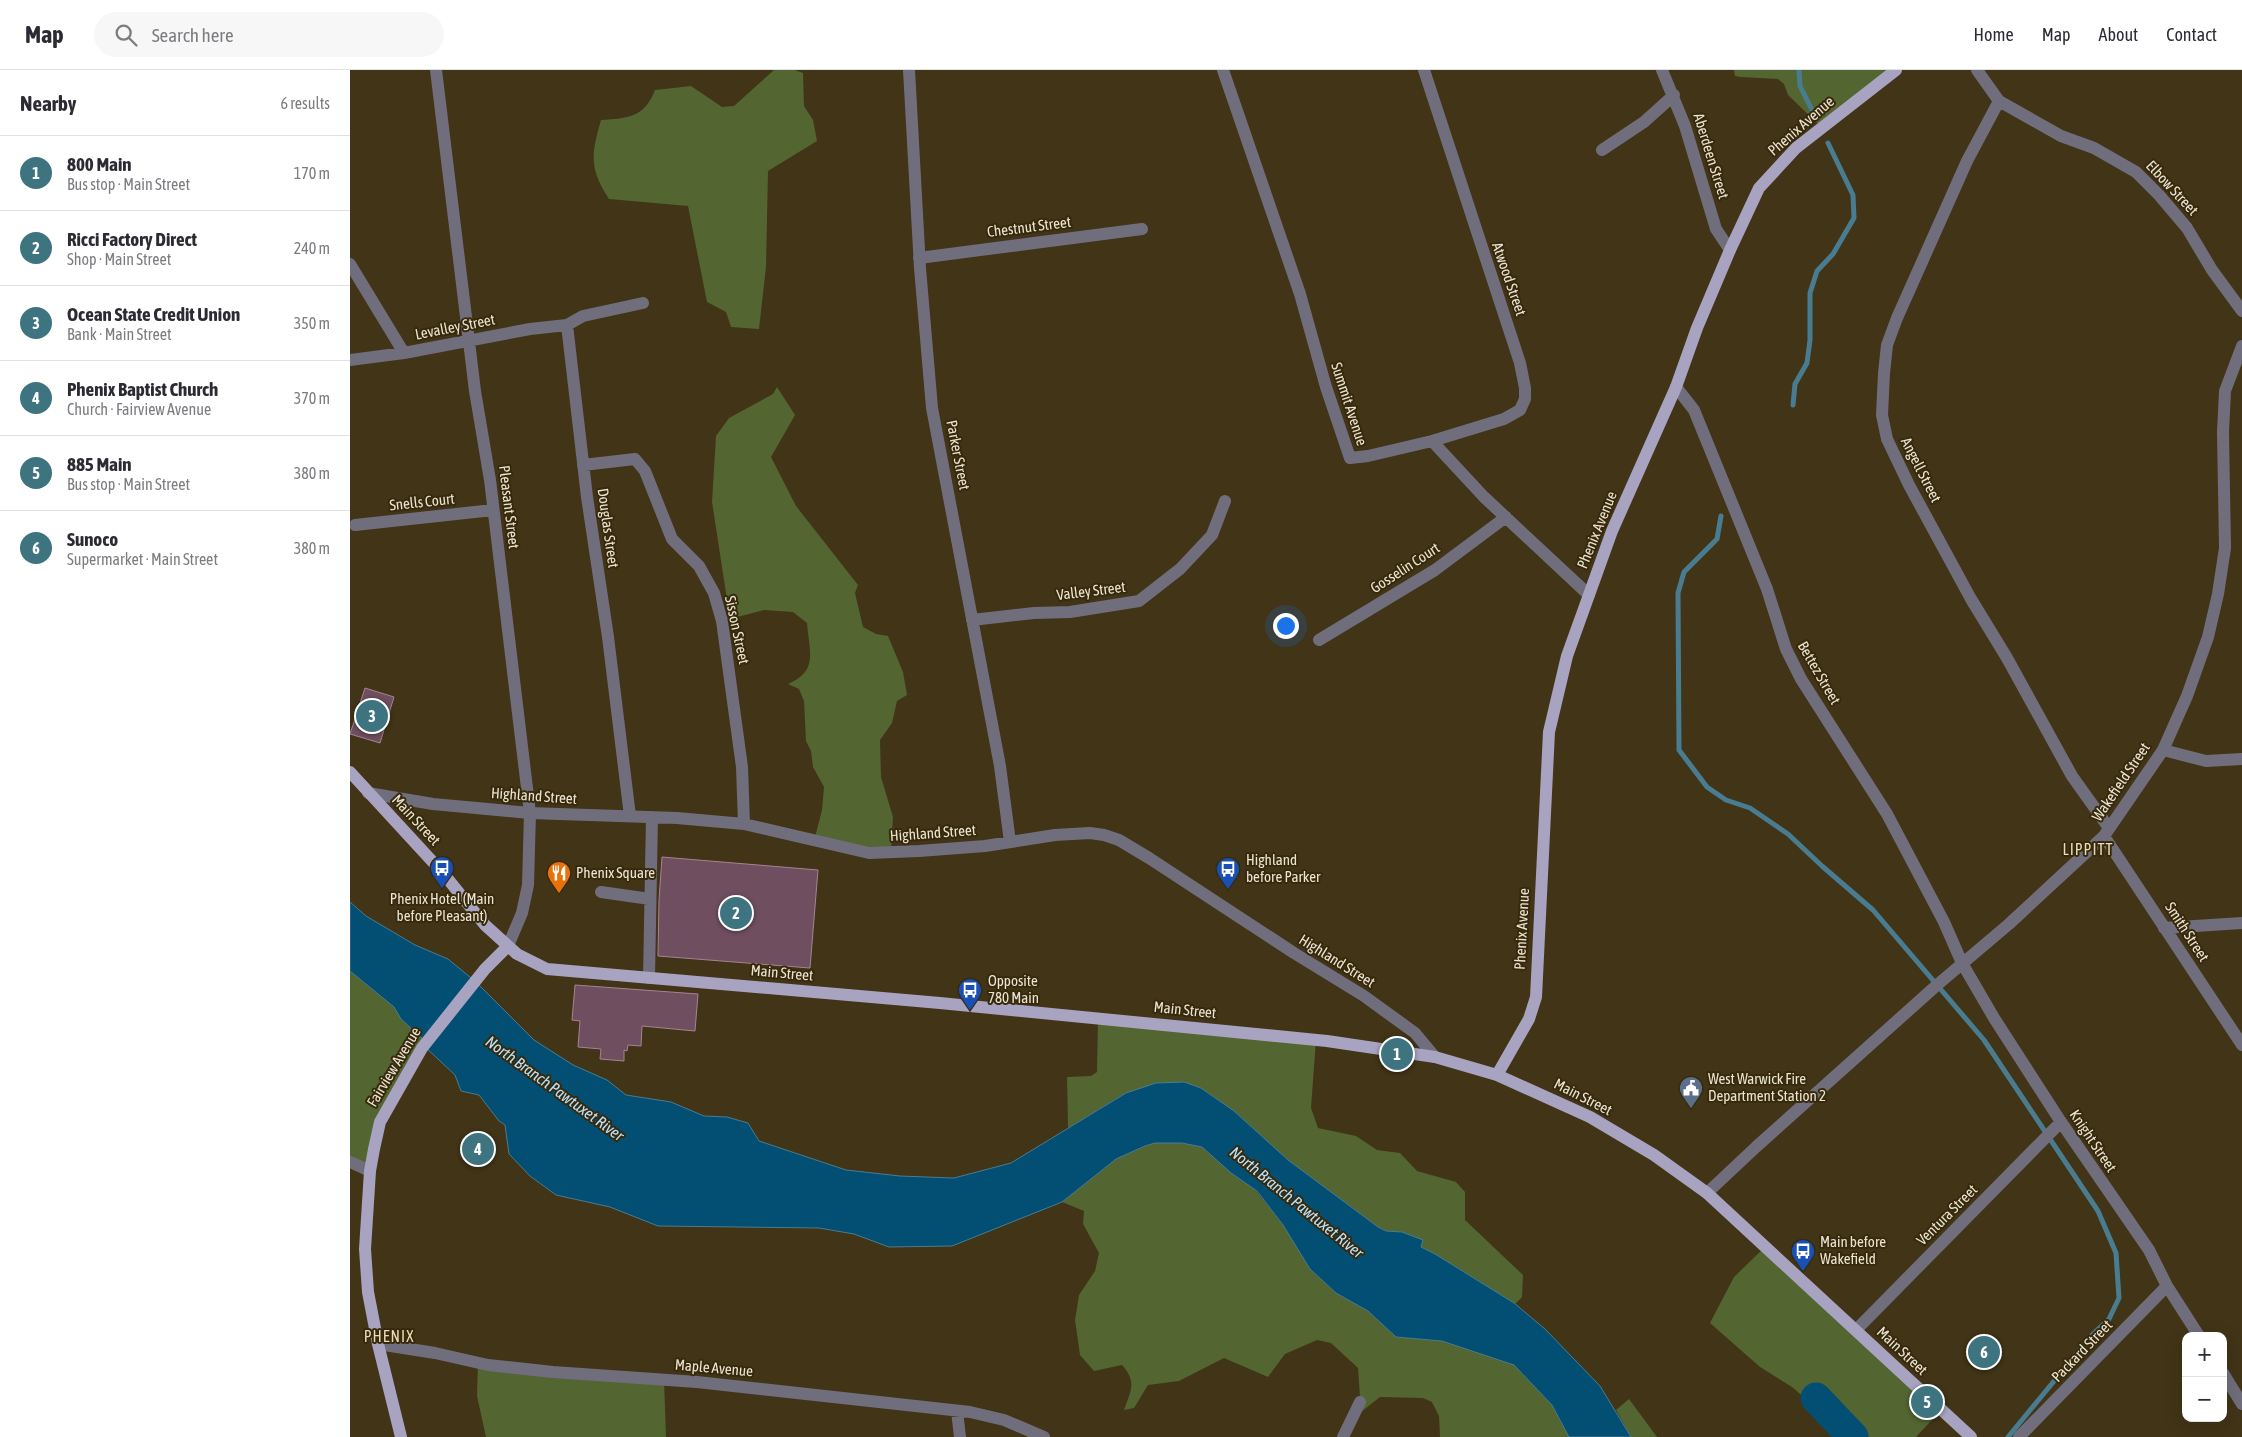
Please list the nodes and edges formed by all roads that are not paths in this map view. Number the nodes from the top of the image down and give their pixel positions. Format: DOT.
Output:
graph roads {
  1 [pos="436,70"];
  2 [pos="909,70"];
  3 [pos="1223,70"];
  4 [pos="1424,70"];
  5 [pos="1662,70"];
  6 [pos="1896,70"];
  7 [pos="1977,70"];
  8 [pos="1674,95"];
  9 [pos="1999,101"];
  10 [pos="1602,150"];
  11 [pos="1142,229"];
  12 [pos="1730,250"];
  13 [pos="920,258"];
  14 [pos="350,264"];
  15 [pos="643,303"];
  16 [pos="2242,311"];
  17 [pos="567,325"];
  18 [pos="470,340"];
  19 [pos="2242,346"];
  20 [pos="404,353"];
  21 [pos="350,360"];
  22 [pos="1676,386"];
  23 [pos="1432,441"];
  24 [pos="583,465"];
  25 [pos="1225,501"];
  26 [pos="493,510"];
  27 [pos="1506,518"];
  28 [pos="355,525"];
  29 [pos="1589,595"];
  30 [pos="972,620"];
  31 [pos="1319,640"];
  32 [pos="2162,750"];
  33 [pos="2242,759"];
  34 [pos="350,772"];
  35 [pos="368,793"];
  36 [pos="530,813"];
  37 [pos="630,816"];
  38 [pos="652,817"];
  39 [pos="744,824"];
  40 [pos="2106,832"];
  41 [pos="1010,842"];
  42 [pos="601,892"];
  43 [pos="650,899"];
  44 [pos="2242,923"];
  45 [pos="2164,928"];
  46 [pos="508,946"];
  47 [pos="1962,963"];
  48 [pos="649,978"];
  49 [pos="2242,1046"];
  50 [pos="1435,1057"];
  51 [pos="1497,1075"];
  52 [pos="2061,1122"];
  53 [pos="350,1162"];
  54 [pos="370,1171"];
  55 [pos="1707,1193"];
  56 [pos="2167,1286"];
  57 [pos="1856,1330"];
  58 [pos="2196,1332"];
  59 [pos="378,1344"];
  60 [pos="2225,1377"];
  61 [pos="1360,1402"];
  62 [pos="2242,1404"];
  63 [pos="957,1411"];
  64 [pos="401,1437"];
  65 [pos="960,1437"];
  66 [pos="1044,1437"];
  67 [pos="1343,1437"];
  68 [pos="1972,1437"];
  69 [pos="2019,1437"];
  1 -- 18 [label="street, Pleasant Street"];
  2 -- 13 [label="street, Parker Street"];
  3 -- 23 [label="street, Summit Avenue"];
  4 -- 23 [label="street, Atwood Street"];
  5 -- 8 [label="street, Aberdeen Street"];
  6 -- 12 [label="main road, Phenix Avenue"];
  7 -- 9 [label="street, Elbow Street"];
  8 -- 10 [label="street"];
  8 -- 12 [label="street, Aberdeen Street"];
  9 -- 16 [label="street, Elbow Street"];
  9 -- 40 [label="street, Angell Street"];
  11 -- 13 [label="street, Chestnut Street"];
  12 -- 22 [label="main road, Phenix Avenue"];
  13 -- 30 [label="street, Parker Street"];
  14 -- 20 [label="street"];
  15 -- 17 [label="street"];
  17 -- 18 [label="street, Levalley Street"];
  17 -- 24 [label="street, Douglas Street"];
  18 -- 20 [label="street, Levalley Street"];
  18 -- 26 [label="street, Pleasant Street"];
  19 -- 32 [label="street, Wakefield Street"];
  20 -- 21 [label="street, Levalley Street"];
  22 -- 29 [label="main road, Phenix Avenue"];
  22 -- 47 [label="street, Bettez Street"];
  23 -- 27 [label="street"];
  24 -- 37 [label="street, Douglas Street"];
  24 -- 39 [label="street, Sisson Street"];
  25 -- 30 [label="street, Valley Street"];
  26 -- 28 [label="street, Snells Court"];
  26 -- 36 [label="street, Pleasant Street"];
  27 -- 29 [label="street"];
  27 -- 31 [label="street, Gosselin Court"];
  29 -- 51 [label="main road, Phenix Avenue"];
  30 -- 41 [label="street, Parker Street"];
  32 -- 33 [label="street"];
  32 -- 40 [label="street, Wakefield Street"];
  34 -- 35 [label="main road, Main Street"];
  35 -- 36 [label="street, Highland Street"];
  35 -- 46 [label="main road, Main Street"];
  36 -- 37 [label="street, Highland Street"];
  36 -- 46 [label="street, Pleasant Street"];
  37 -- 38 [label="street, Highland Street"];
  38 -- 39 [label="street, Highland Street"];
  38 -- 43 [label="street"];
  39 -- 41 [label="street, Highland Street"];
  40 -- 45 [label="street, Smith Street"];
  40 -- 47 [label="street, Wakefield Street"];
  41 -- 50 [label="street, Highland Street"];
  42 -- 43 [label="street"];
  43 -- 48 [label="street"];
  44 -- 45 [label="street"];
  45 -- 49 [label="street, Smith Street"];
  46 -- 48 [label="main road, Main Street"];
  46 -- 54 [label="main road, Fairview Avenue"];
  47 -- 52 [label="street, Knight Street"];
  47 -- 55 [label="street, Wakefield Street"];
  48 -- 50 [label="main road, Main Street"];
  50 -- 51 [label="main road, Main Street"];
  51 -- 55 [label="main road, Main Street"];
  52 -- 56 [label="street, Knight Street"];
  52 -- 57 [label="street, Ventura Street"];
  53 -- 54 [label="street"];
  54 -- 59 [label="main road, Fairview Avenue"];
  55 -- 57 [label="main road, Main Street"];
  56 -- 58 [label="street, Knight Street"];
  56 -- 69 [label="street, Packard Street"];
  57 -- 68 [label="main road, Main Street"];
  59 -- 63 [label="street, Maple Avenue"];
  59 -- 64 [label="main road, Fairview Avenue"];
  60 -- 62 [label="street"];
  61 -- 67 [label="street"];
  63 -- 65 [label="street"];
  63 -- 66 [label="street, Maple Avenue"];
}
